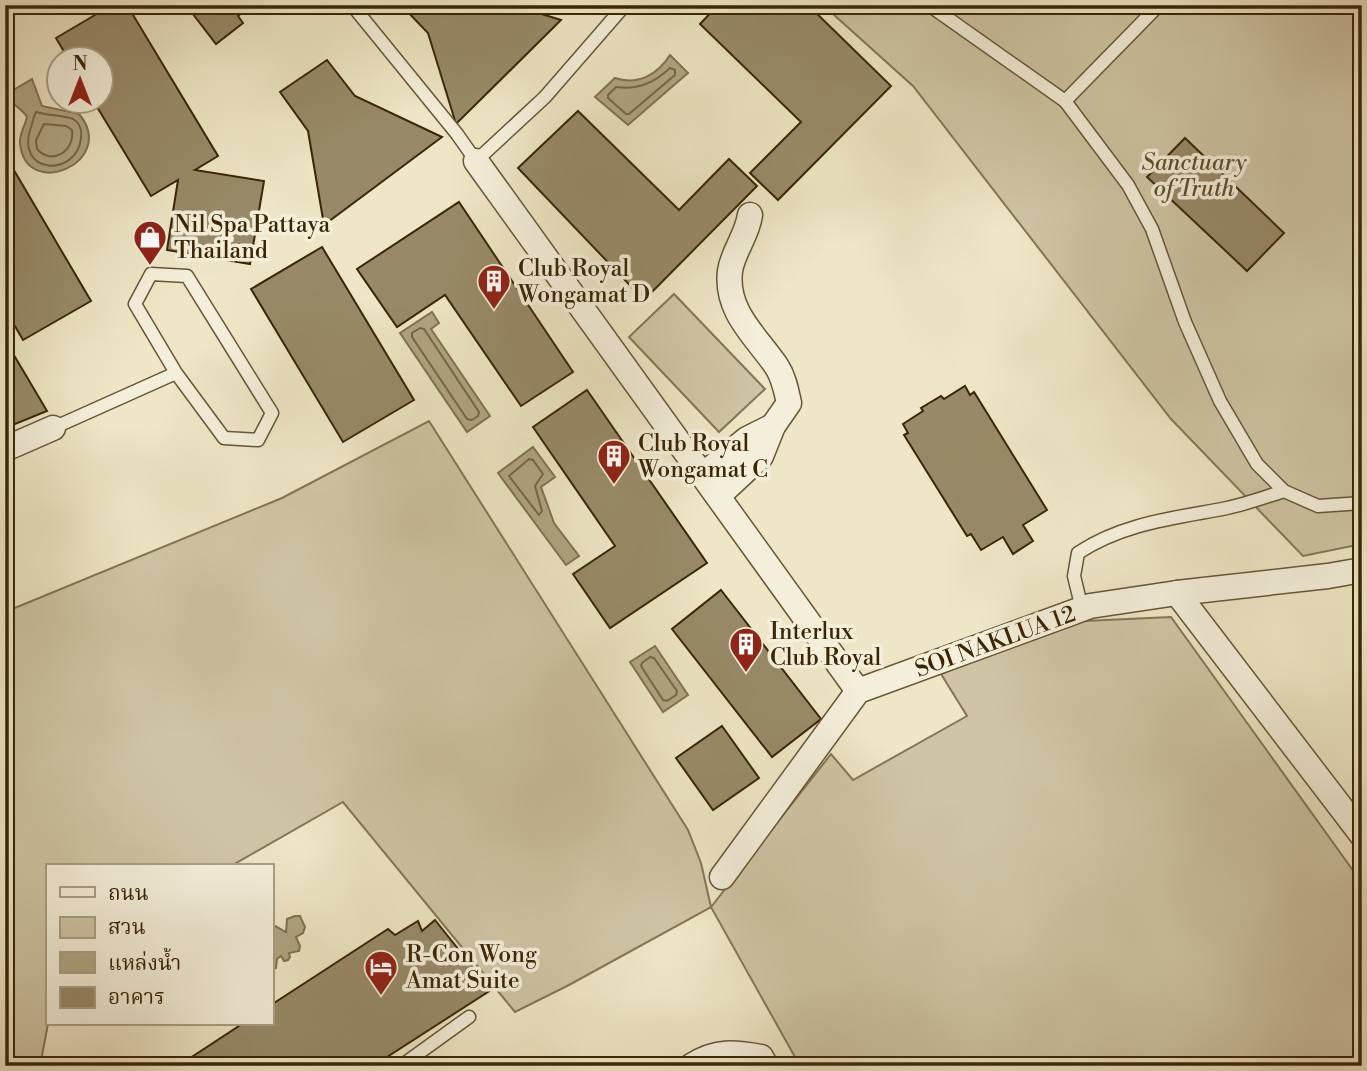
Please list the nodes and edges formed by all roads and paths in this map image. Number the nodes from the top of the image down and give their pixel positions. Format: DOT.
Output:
graph roads {
  1 [pos="352,5"];
  2 [pos="625,5"];
  3 [pos="929,5"];
  4 [pos="1159,5"];
  5 [pos="1065,100"];
  6 [pos="476,161"];
  7 [pos="750,215"];
  8 [pos="176,373"];
  9 [pos="773,426"];
  10 [pos="53,428"];
  11 [pos="5,449"];
  12 [pos="703,475"];
  13 [pos="1284,491"];
  14 [pos="718,496"];
  15 [pos="1362,503"];
  16 [pos="1362,570"];
  17 [pos="1178,593"];
  18 [pos="1082,609"];
  19 [pos="858,691"];
  20 [pos="1362,835"];
  21 [pos="722,877"];
  22 [pos="469,1017"];
  23 [pos="401,1066"];
  24 [pos="691,1066"];
  25 [pos="766,1066"];
  1 -- 6 [label="lane"];
  2 -- 6 [label="lane"];
  3 -- 5 [label="lane"];
  4 -- 5 [label="lane"];
  5 -- 13 [label="lane"];
  6 -- 12 [label="street"];
  7 -- 9 [label="street"];
  8 -- 8 [label="lane"];
  8 -- 10 [label="lane"];
  9 -- 12 [label="street"];
  9 -- 14 [label="street"];
  10 -- 11 [label="street"];
  12 -- 14 [label="street"];
  13 -- 15 [label="lane"];
  13 -- 18 [label="lane"];
  14 -- 19 [label="street"];
  16 -- 17 [label="street, SOI NAKLUA 12"];
  17 -- 18 [label="street, SOI NAKLUA 12"];
  17 -- 20 [label="street"];
  18 -- 19 [label="street, SOI NAKLUA 12"];
  19 -- 21 [label="street"];
  22 -- 23 [label="lane"];
  24 -- 25 [label="street"];
}
